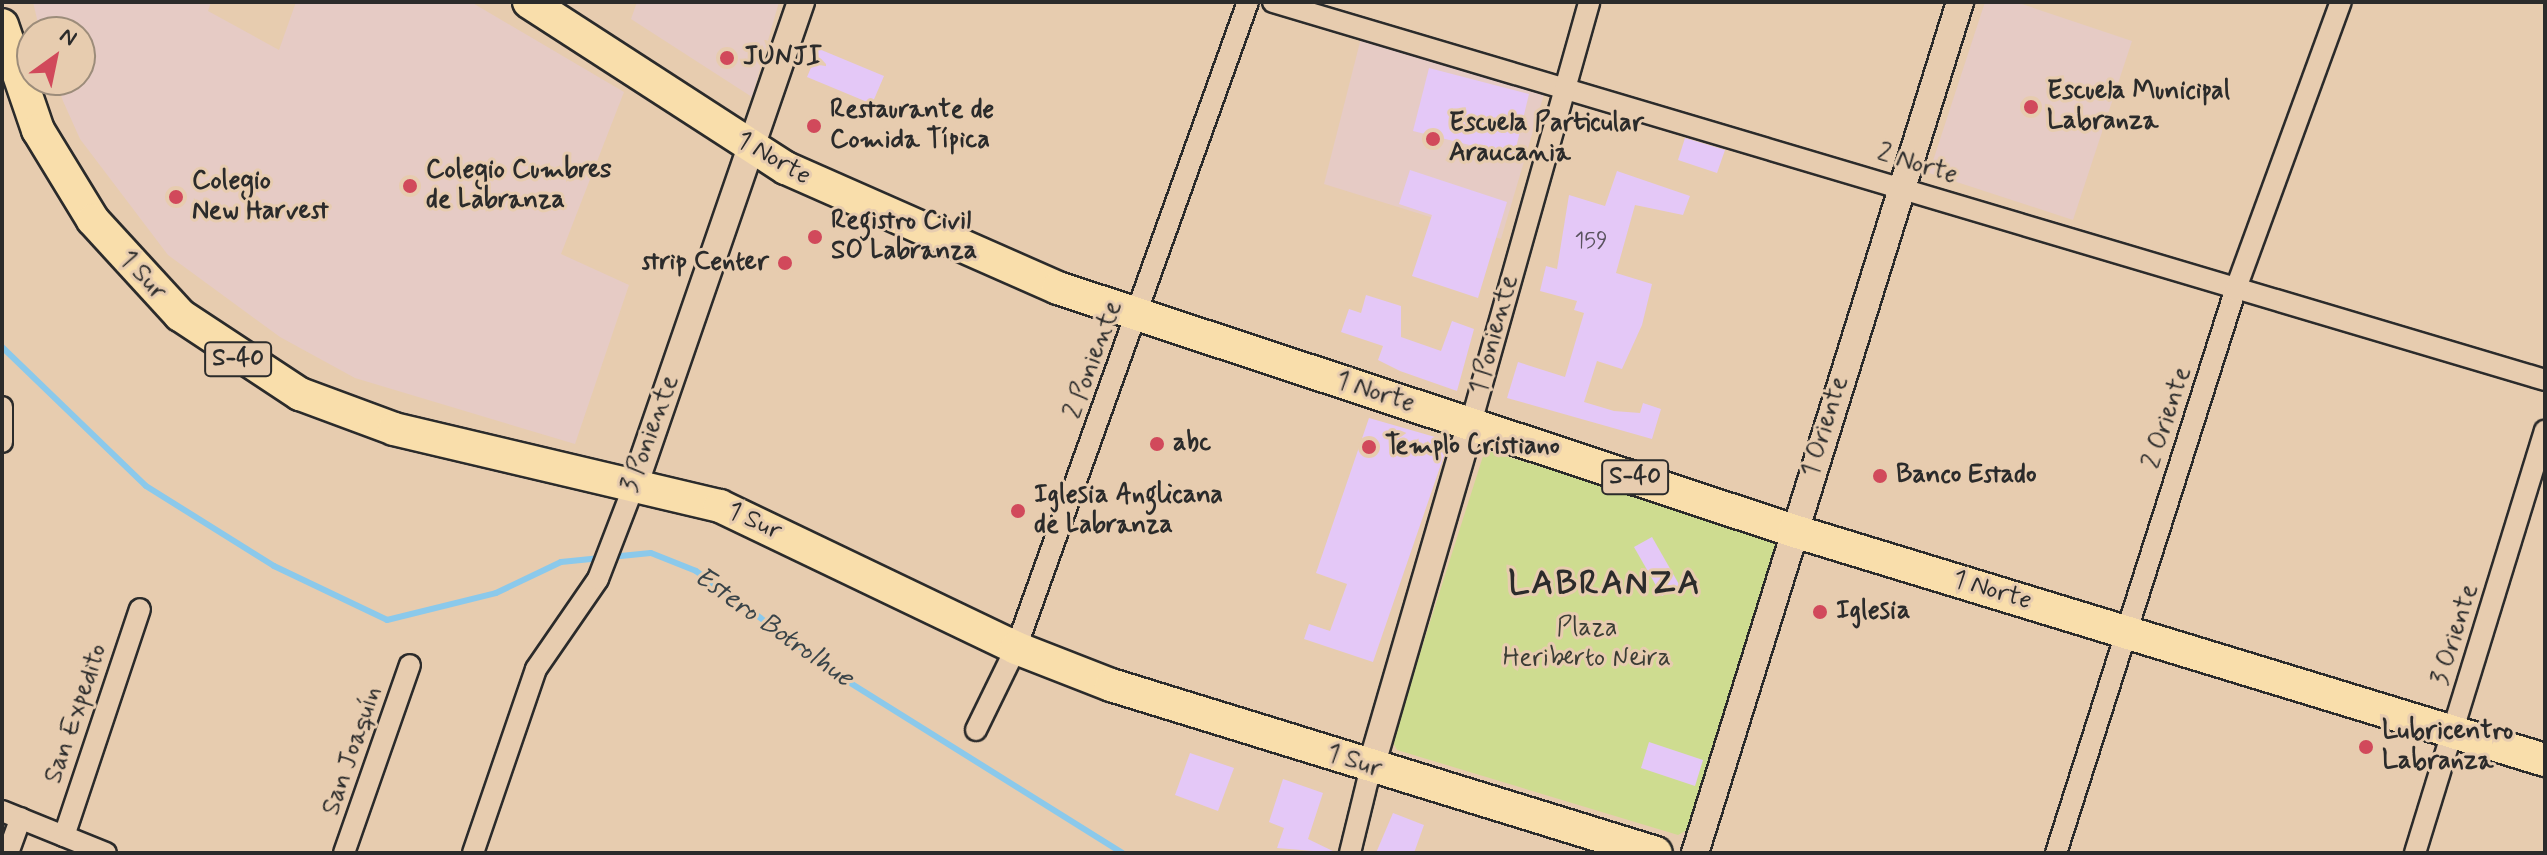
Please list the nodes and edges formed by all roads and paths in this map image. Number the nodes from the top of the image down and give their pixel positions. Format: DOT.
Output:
graph roads {
  1 [pos="529,2"];
  2 [pos="801,2"];
  3 [pos="1248,2"];
  4 [pos="1273,2"];
  5 [pos="1589,2"];
  6 [pos="1960,2"];
  7 [pos="2341,2"];
  8 [pos="2,25"];
  9 [pos="1563,86"];
  10 [pos="749,147"];
  11 [pos="1901,187"];
  12 [pos="2235,291"];
  13 [pos="1138,318"];
  14 [pos="2545,380"];
  15 [pos="3,408"];
  16 [pos="1471,423"];
  17 [pos="2545,431"];
  18 [pos="2,442"];
  19 [pos="635,483"];
  20 [pos="1794,531"];
  21 [pos="140,609"];
  22 [pos="2125,632"];
  23 [pos="1016,648"];
  24 [pos="410,665"];
  25 [pos="976,730"];
  26 [pos="2452,732"];
  27 [pos="2545,760"];
  28 [pos="1371,767"];
  29 [pos="11,815"];
  30 [pos="64,836"];
  31 [pos="8,853"];
  32 [pos="106,853"];
  33 [pos="344,853"];
  34 [pos="473,853"];
  35 [pos="1350,853"];
  36 [pos="1656,853"];
  37 [pos="1695,853"];
  38 [pos="2056,853"];
  39 [pos="2415,853"];
  1 -- 10 [label="main road, 1 Norte / S-40"];
  2 -- 10 [label="street, 3 Poniente"];
  3 -- 13 [label="street, 2 Poniente"];
  4 -- 9 [label="street, 2 Norte"];
  5 -- 9 [label="street, 1 Poniente"];
  6 -- 11 [label="street, 1 Oriente"];
  7 -- 12 [label="street, 2 Oriente"];
  8 -- 19 [label="main road, 1 Sur / S-40"];
  9 -- 11 [label="street, 2 Norte"];
  9 -- 16 [label="street, 1 Poniente"];
  10 -- 13 [label="main road, 1 Norte / S-40"];
  10 -- 19 [label="street, 3 Poniente"];
  11 -- 12 [label="street, 2 Norte"];
  11 -- 20 [label="street, 1 Oriente"];
  12 -- 14 [label="street, 2 Norte"];
  12 -- 22 [label="street, 2 Oriente"];
  13 -- 16 [label="main road, 1 Norte / S-40"];
  13 -- 23 [label="street, 2 Poniente"];
  15 -- 18 [label="street"];
  16 -- 20 [label="main road, 1 Norte / S-40"];
  16 -- 28 [label="street, 1 Poniente"];
  17 -- 26 [label="street, 3 Oriente"];
  19 -- 23 [label="main road, 1 Sur / S-40"];
  19 -- 34 [label="street, 3 Poniente"];
  20 -- 22 [label="main road, 1 Norte / S-40"];
  20 -- 37 [label="street, 1 Oriente"];
  21 -- 30 [label="street, San Expedito"];
  22 -- 26 [label="main road, 1 Norte / S-40"];
  22 -- 38 [label="street, 2 Oriente"];
  23 -- 25 [label="street, 2 Poniente"];
  23 -- 28 [label="main road, 1 Sur / S-40"];
  24 -- 33 [label="street, San Joaquín"];
  26 -- 27 [label="main road, 1 Norte / S-40"];
  26 -- 39 [label="street, 3 Oriente"];
  28 -- 35 [label="street, 1 Poniente"];
  28 -- 36 [label="main road, 1 Sur / S-40"];
  29 -- 30 [label="street"];
  29 -- 31 [label="street"];
  30 -- 32 [label="street"];
}
